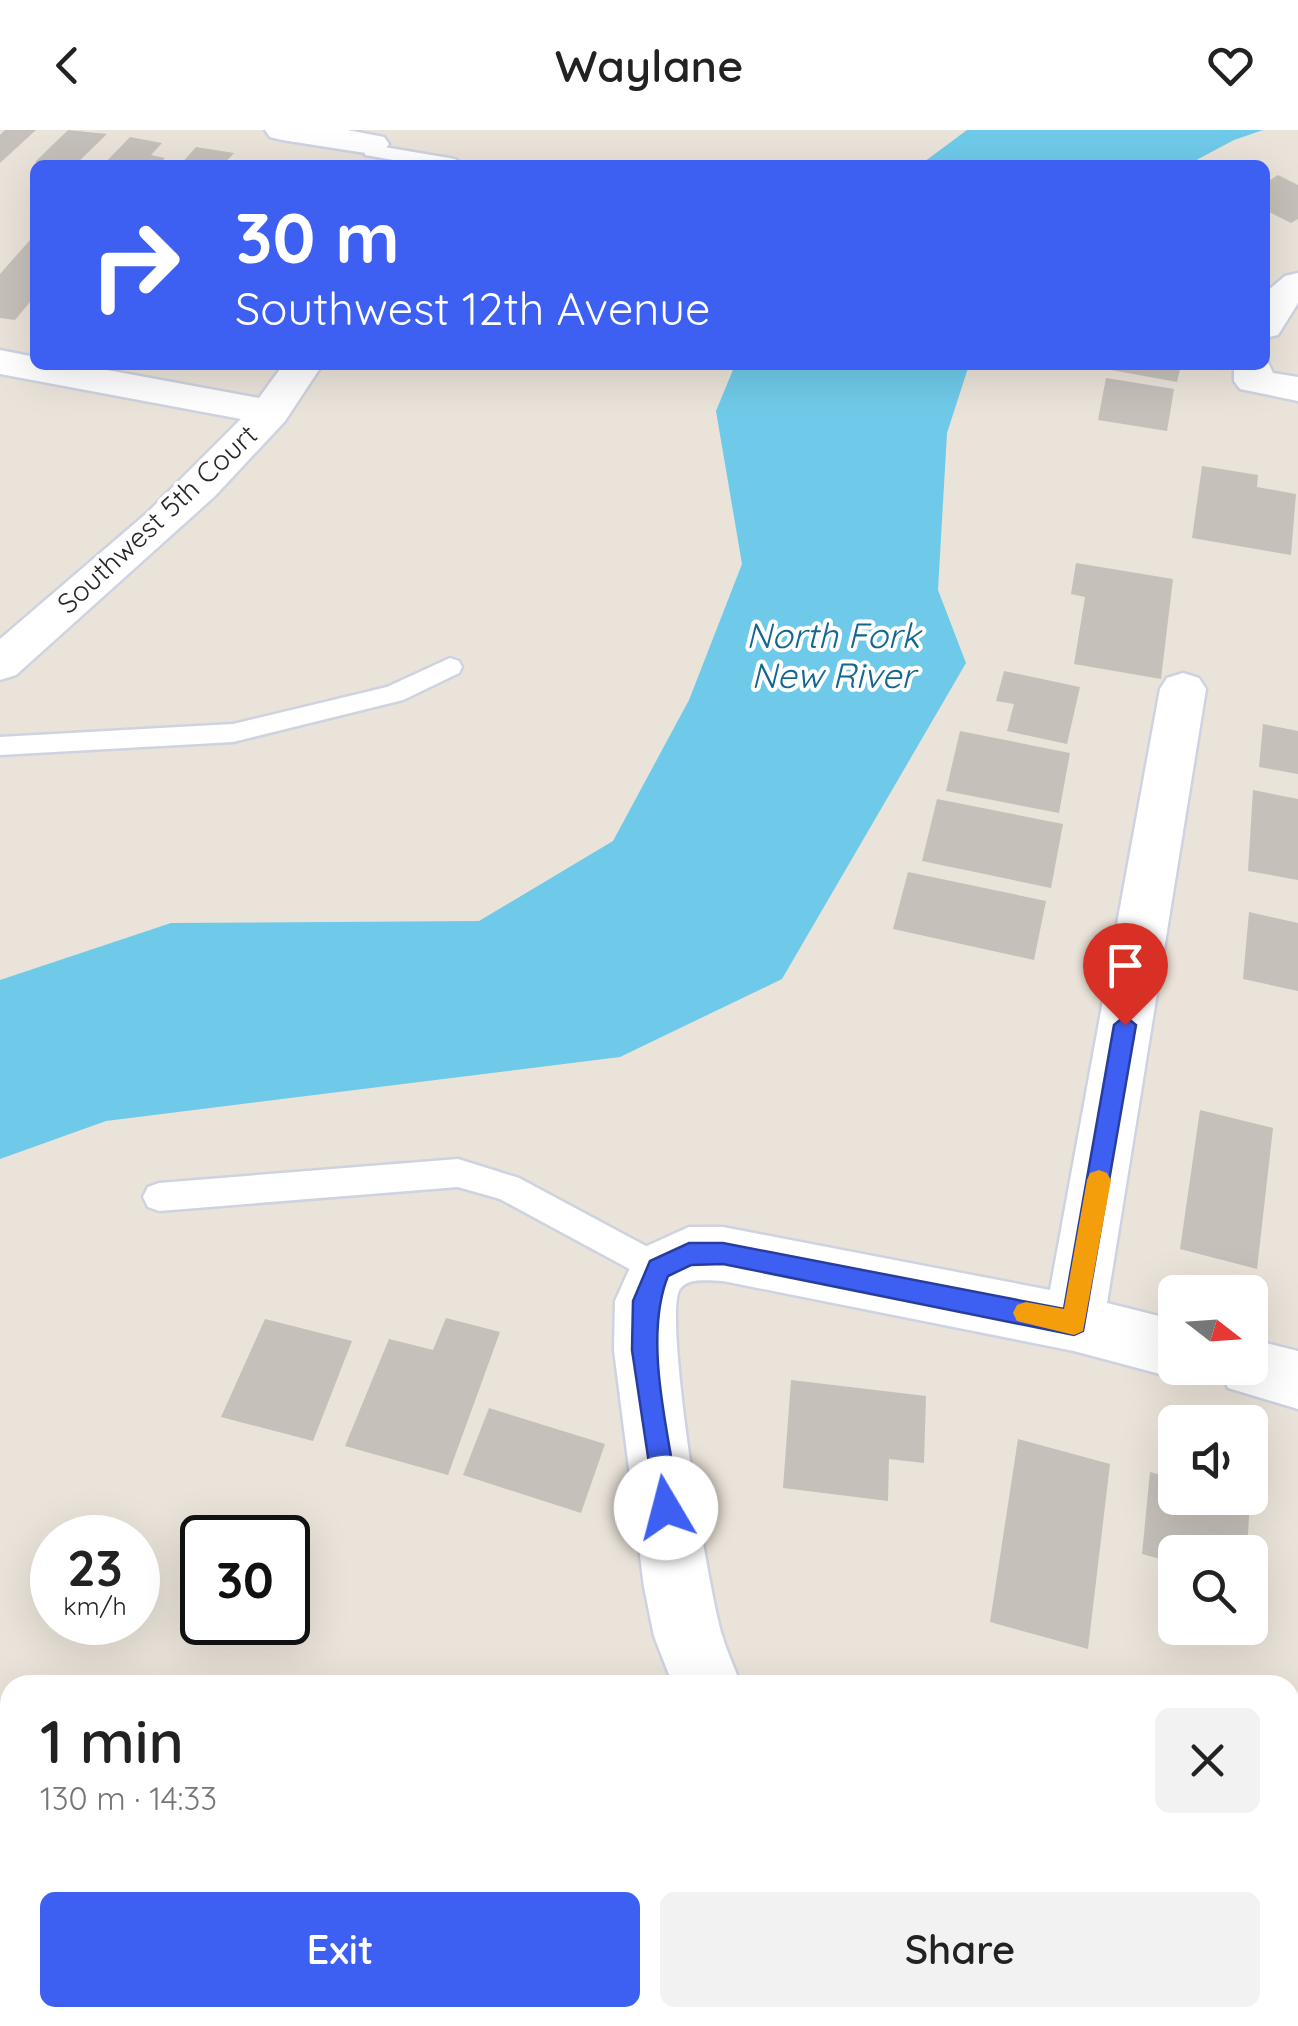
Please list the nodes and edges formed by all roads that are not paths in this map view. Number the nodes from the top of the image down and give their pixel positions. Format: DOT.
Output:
graph roads {
  1 [pos="282,130"];
  2 [pos="371,148"];
  3 [pos="431,160"];
  4 [pos="1298,284"];
  5 [pos="1270,314"];
  6 [pos="0,362"];
  7 [pos="30,368"];
  8 [pos="43,370"];
  9 [pos="300,370"];
  10 [pos="1253,373"];
  11 [pos="1298,389"];
  12 [pos="271,412"];
  13 [pos="0,664"];
  14 [pos="450,667"];
  15 [pos="1183,689"];
  16 [pos="0,746"];
  17 [pos="159,1197"];
  18 [pos="659,1268"];
  19 [pos="1074,1323"];
  20 [pos="1158,1344"];
  21 [pos="1268,1372"];
  22 [pos="1298,1380"];
  23 [pos="705,1675"];
  1 -- 2 [label="street"];
  2 -- 3 [label="lane"];
  4 -- 5 [label="street"];
  6 -- 7 [label="street"];
  8 -- 12 [label="street"];
  9 -- 12 [label="street, Southwest 5th Court"];
  10 -- 11 [label="street"];
  12 -- 13 [label="street, Southwest 5th Court"];
  14 -- 16 [label="lane"];
  15 -- 19 [label="street"];
  17 -- 18 [label="lane"];
  18 -- 19 [label="street"];
  18 -- 23 [label="street"];
  19 -- 20 [label="street"];
  21 -- 22 [label="street"];
}
